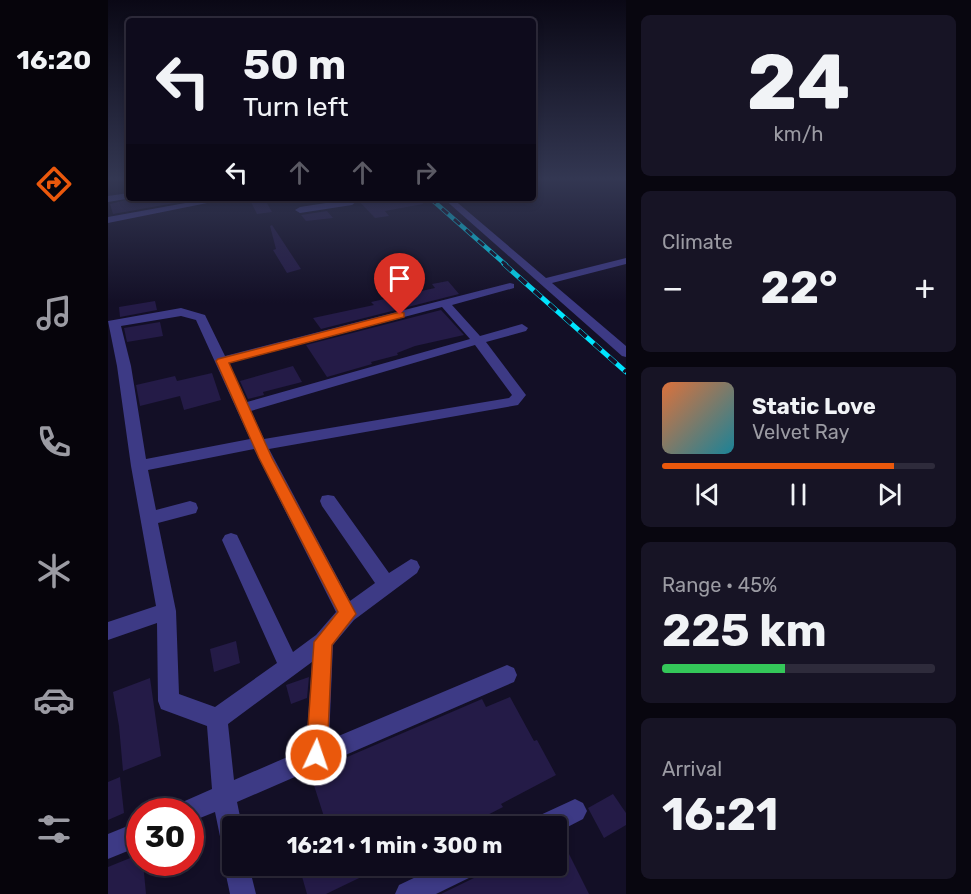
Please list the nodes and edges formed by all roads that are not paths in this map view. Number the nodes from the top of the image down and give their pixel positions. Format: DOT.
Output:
graph roads {
  1 [pos="472,220"];
  2 [pos="626,261"];
  3 [pos="544,282"];
  4 [pos="510,286"];
  5 [pos="444,303"];
  6 [pos="111,324"];
  7 [pos="522,328"];
  8 [pos="479,340"];
  9 [pos="626,353"];
  10 [pos="222,361"];
  11 [pos="116,362"];
  12 [pos="243,408"];
  13 [pos="259,444"];
  14 [pos="139,466"];
  15 [pos="328,501"];
  16 [pos="190,508"];
  17 [pos="148,518"];
  18 [pos="231,540"];
  19 [pos="411,567"];
  20 [pos="387,585"];
  21 [pos="166,611"];
  22 [pos="347,614"];
  23 [pos="108,631"];
  24 [pos="323,642"];
  25 [pos="289,667"];
  26 [pos="507,675"];
  27 [pos="217,719"];
  28 [pos="316,755"];
  29 [pos="224,794"];
  30 [pos="204,803"];
  31 [pos="575,811"];
  32 [pos="228,816"];
  33 [pos="565,816"];
  34 [pos="126,839"];
  35 [pos="108,847"];
  36 [pos="239,876"];
  37 [pos="445,876"];
  38 [pos="243,894"];
  39 [pos="408,894"];
  1 -- 3 [label="street"];
  2 -- 3 [label="street"];
  3 -- 9 [label="street"];
  4 -- 5 [label="street"];
  5 -- 8 [label="street"];
  5 -- 10 [label="street"];
  6 -- 10 [label="street"];
  6 -- 11 [label="street"];
  7 -- 8 [label="street"];
  8 -- 12 [label="street"];
  8 -- 13 [label="street"];
  10 -- 12 [label="street"];
  11 -- 14 [label="street"];
  12 -- 13 [label="street"];
  13 -- 14 [label="street"];
  13 -- 22 [label="street"];
  14 -- 17 [label="street"];
  15 -- 20 [label="street"];
  16 -- 17 [label="street"];
  17 -- 21 [label="street"];
  18 -- 25 [label="street"];
  19 -- 20 [label="street"];
  20 -- 22 [label="street"];
  21 -- 23 [label="street"];
  21 -- 27 [label="street"];
  22 -- 24 [label="street"];
  24 -- 25 [label="street"];
  24 -- 28 [label="street"];
  25 -- 27 [label="street"];
  26 -- 28 [label="street"];
  27 -- 29 [label="street"];
  28 -- 29 [label="street"];
  29 -- 30 [label="street"];
  29 -- 32 [label="street"];
  31 -- 33 [label="street"];
  34 -- 35 [label="street"];
  36 -- 38 [label="street"];
  37 -- 39 [label="street"];
}
